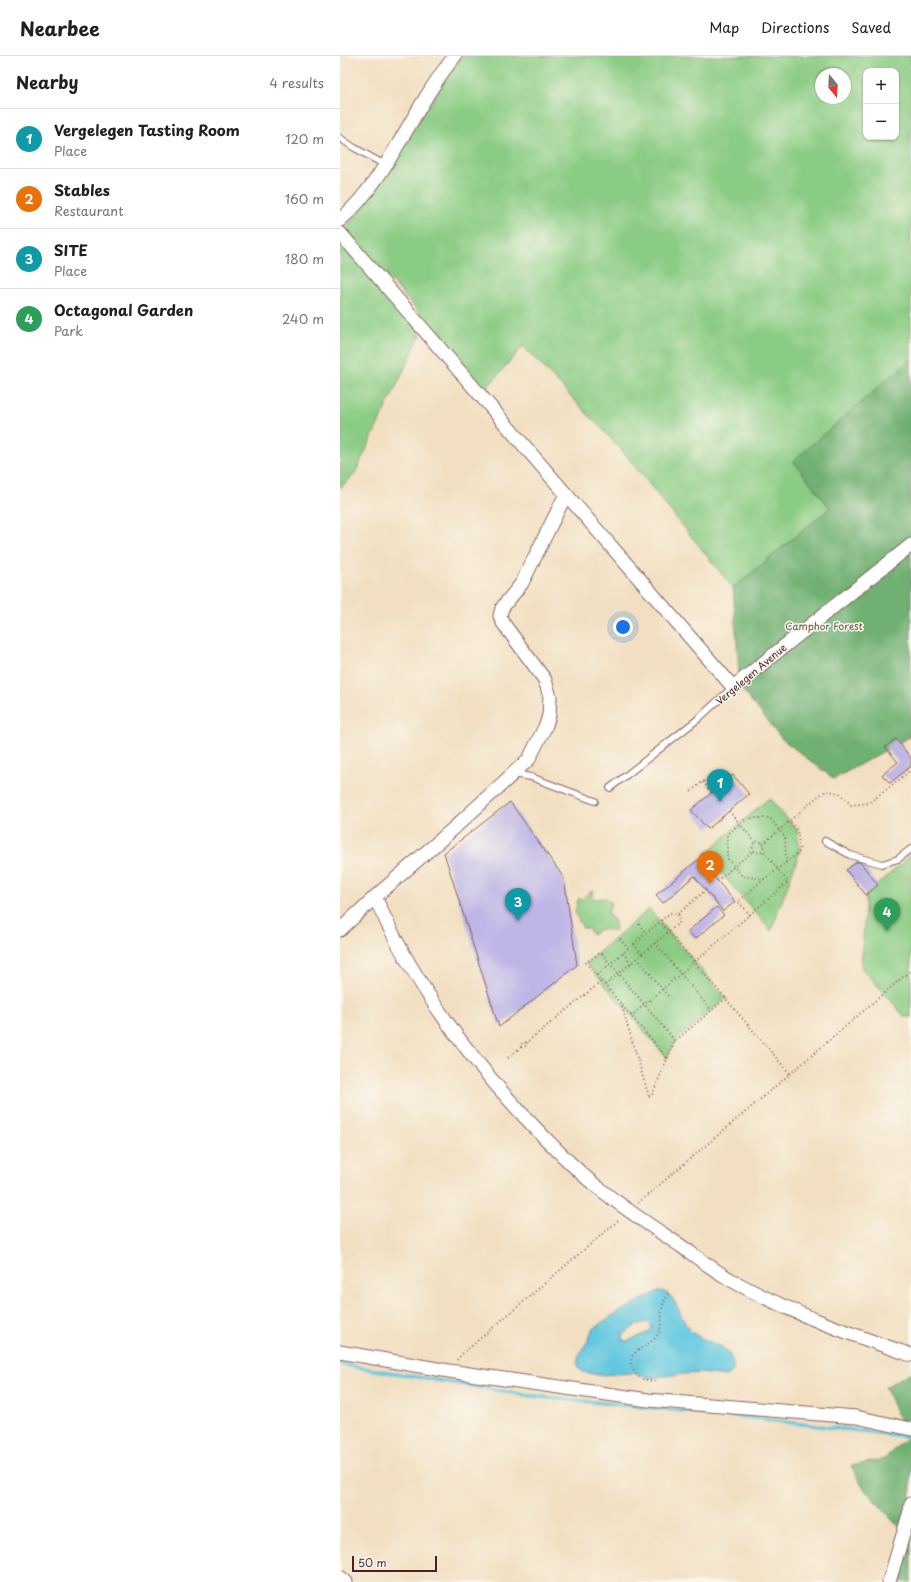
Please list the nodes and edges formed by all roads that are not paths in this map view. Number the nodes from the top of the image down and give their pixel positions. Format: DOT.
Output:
graph roads {
  1 [pos="454,56"];
  2 [pos="340,138"];
  3 [pos="385,165"];
  4 [pos="340,220"];
  5 [pos="340,233"];
  6 [pos="566,494"];
  7 [pos="911,545"];
  8 [pos="733,687"];
  9 [pos="514,774"];
  10 [pos="610,788"];
  11 [pos="595,801"];
  12 [pos="825,841"];
  13 [pos="911,849"];
  14 [pos="375,897"];
  15 [pos="340,930"];
  16 [pos="340,1352"];
  17 [pos="911,1356"];
  18 [pos="911,1429"];
  19 [pos="911,1504"];
  20 [pos="340,1577"];
  21 [pos="346,1582"];
  22 [pos="889,1582"];
  1 -- 3 [label="street"];
  2 -- 3 [label="lane"];
  3 -- 4 [label="street"];
  5 -- 6 [label="street"];
  6 -- 8 [label="street"];
  6 -- 9 [label="street"];
  7 -- 8 [label="street, Vergelegen Avenue"];
  8 -- 10 [label="lane, Vergelegen Avenue"];
  9 -- 11 [label="lane"];
  9 -- 14 [label="street"];
  12 -- 13 [label="lane"];
  14 -- 15 [label="street"];
  14 -- 17 [label="street"];
  16 -- 18 [label="street"];
  19 -- 22 [label="street"];
  20 -- 21 [label="street"];
}
